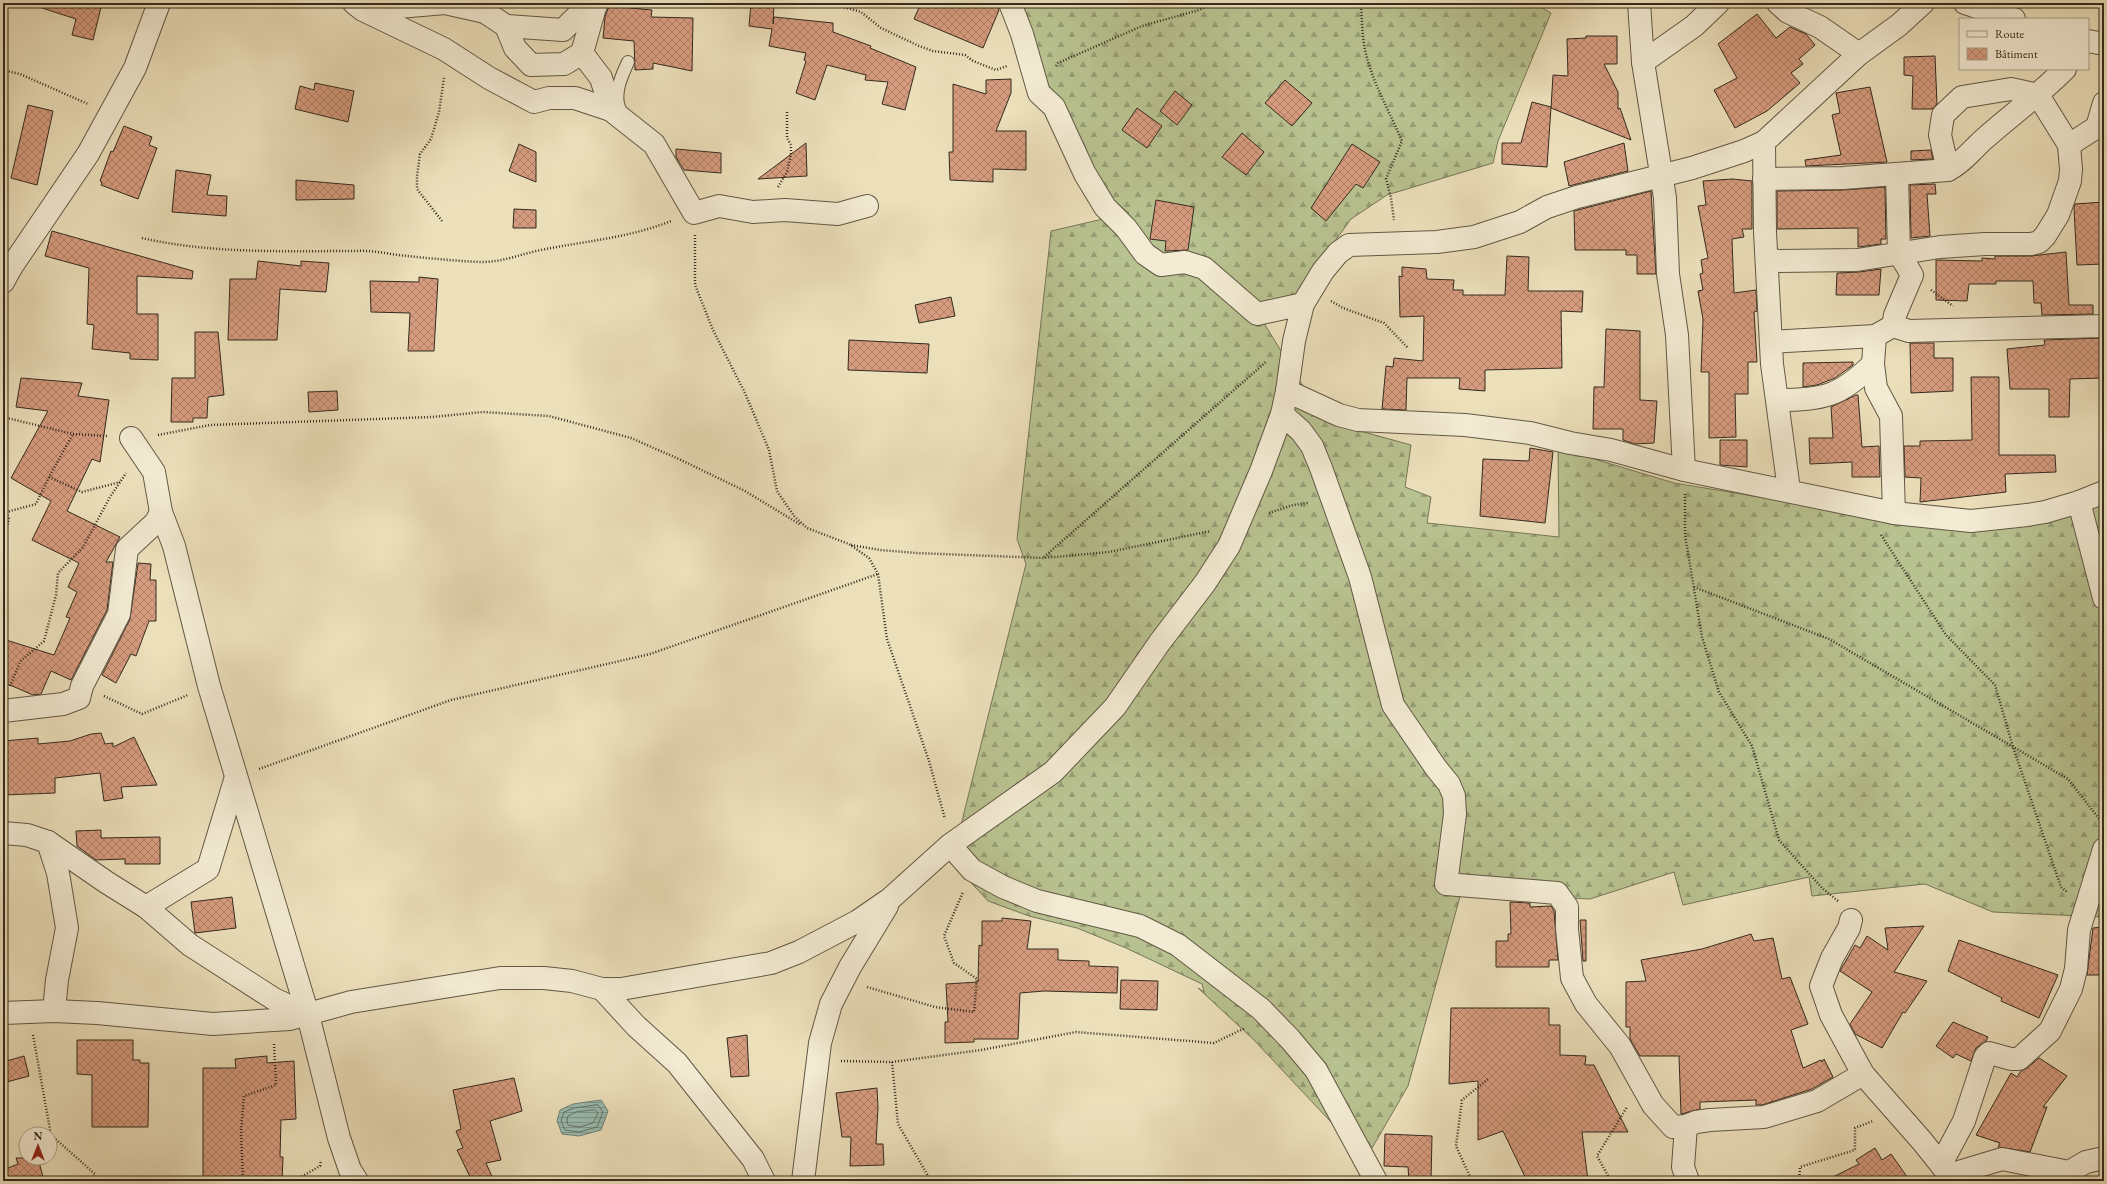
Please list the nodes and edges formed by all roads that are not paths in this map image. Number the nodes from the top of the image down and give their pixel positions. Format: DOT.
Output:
graph roads {
  1 [pos="159,3"];
  2 [pos="1010,3"];
  3 [pos="1639,3"];
  4 [pos="1718,3"];
  5 [pos="1778,3"];
  6 [pos="1922,3"];
  7 [pos="1965,3"];
  8 [pos="596,5"];
  9 [pos="359,6"];
  10 [pos="2011,18"];
  11 [pos="506,26"];
  12 [pos="582,53"];
  13 [pos="1859,54"];
  14 [pos="628,62"];
  15 [pos="1643,62"];
  16 [pos="2063,70"];
  17 [pos="2038,95"];
  18 [pos="2104,104"];
  19 [pos="618,115"];
  20 [pos="1764,142"];
  21 [pos="2069,146"];
  22 [pos="1948,170"];
  23 [pos="1897,174"];
  24 [pos="1661,176"];
  25 [pos="1764,179"];
  26 [pos="867,206"];
  27 [pos="1898,253"];
  28 [pos="1767,262"];
  29 [pos="3,282"];
  30 [pos="1308,297"];
  31 [pos="1893,326"];
  32 [pos="2104,326"];
  33 [pos="1874,336"];
  34 [pos="1771,342"];
  35 [pos="1873,364"];
  36 [pos="1287,391"];
  37 [pos="1778,400"];
  38 [pos="1282,414"];
  39 [pos="136,445"];
  40 [pos="1684,470"];
  41 [pos="1789,490"];
  42 [pos="2104,492"];
  43 [pos="2079,502"];
  44 [pos="161,512"];
  45 [pos="1894,513"];
  46 [pos="2104,598"];
  47 [pos="3,711"];
  48 [pos="236,777"];
  49 [pos="3,833"];
  50 [pos="48,842"];
  51 [pos="950,845"];
  52 [pos="2104,849"];
  53 [pos="890,899"];
  54 [pos="146,907"];
  55 [pos="1850,920"];
  56 [pos="602,989"];
  57 [pos="54,1010"];
  58 [pos="3,1013"];
  59 [pos="308,1015"];
  60 [pos="1862,1074"];
  61 [pos="1686,1126"];
  62 [pos="2104,1158"];
  63 [pos="1948,1173"];
  64 [pos="357,1181"];
  65 [pos="764,1181"];
  66 [pos="803,1181"];
  67 [pos="1376,1181"];
  68 [pos="1688,1181"];
  1 -- 29 [label="street"];
  2 -- 30 [label="street"];
  3 -- 15 [label="street"];
  4 -- 15 [label="street"];
  5 -- 13 [label="street"];
  6 -- 13 [label="street"];
  7 -- 10 [label="street"];
  8 -- 11 [label="street"];
  8 -- 12 [label="street"];
  9 -- 11 [label="street"];
  9 -- 19 [label="street"];
  11 -- 12 [label="street"];
  12 -- 19 [label="street"];
  13 -- 20 [label="street"];
  14 -- 19 [label="lane"];
  15 -- 24 [label="street"];
  16 -- 17 [label="street"];
  17 -- 21 [label="street"];
  17 -- 22 [label="street"];
  17 -- 22 [label="street"];
  18 -- 21 [label="street"];
  19 -- 26 [label="street"];
  20 -- 24 [label="street"];
  20 -- 25 [label="street"];
  21 -- 27 [label="street"];
  22 -- 23 [label="street"];
  23 -- 25 [label="street"];
  23 -- 27 [label="street"];
  24 -- 30 [label="street"];
  24 -- 40 [label="street"];
  25 -- 28 [label="street"];
  27 -- 28 [label="street"];
  27 -- 31 [label="street"];
  28 -- 34 [label="street"];
  30 -- 36 [label="street"];
  31 -- 32 [label="street"];
  31 -- 33 [label="street"];
  33 -- 34 [label="street"];
  33 -- 35 [label="street"];
  34 -- 37 [label="street"];
  35 -- 37 [label="street"];
  35 -- 45 [label="street"];
  36 -- 38 [label="street"];
  36 -- 40 [label="street"];
  37 -- 41 [label="street"];
  38 -- 51 [label="street"];
  38 -- 61 [label="street"];
  39 -- 44 [label="street"];
  40 -- 41 [label="street"];
  41 -- 45 [label="street"];
  42 -- 43 [label="street"];
  43 -- 45 [label="street"];
  43 -- 46 [label="street"];
  44 -- 47 [label="street"];
  44 -- 48 [label="street"];
  48 -- 54 [label="street"];
  48 -- 59 [label="street"];
  49 -- 50 [label="street"];
  50 -- 54 [label="street"];
  50 -- 57 [label="street"];
  51 -- 53 [label="street"];
  51 -- 67 [label="street"];
  52 -- 63 [label="street"];
  53 -- 56 [label="street"];
  53 -- 66 [label="street"];
  54 -- 59 [label="street"];
  55 -- 60 [label="street"];
  56 -- 59 [label="street"];
  56 -- 65 [label="street"];
  57 -- 58 [label="street"];
  57 -- 59 [label="street"];
  59 -- 64 [label="street"];
  60 -- 61 [label="street"];
  60 -- 63 [label="street"];
  61 -- 68 [label="street"];
  62 -- 63 [label="street"];
}
